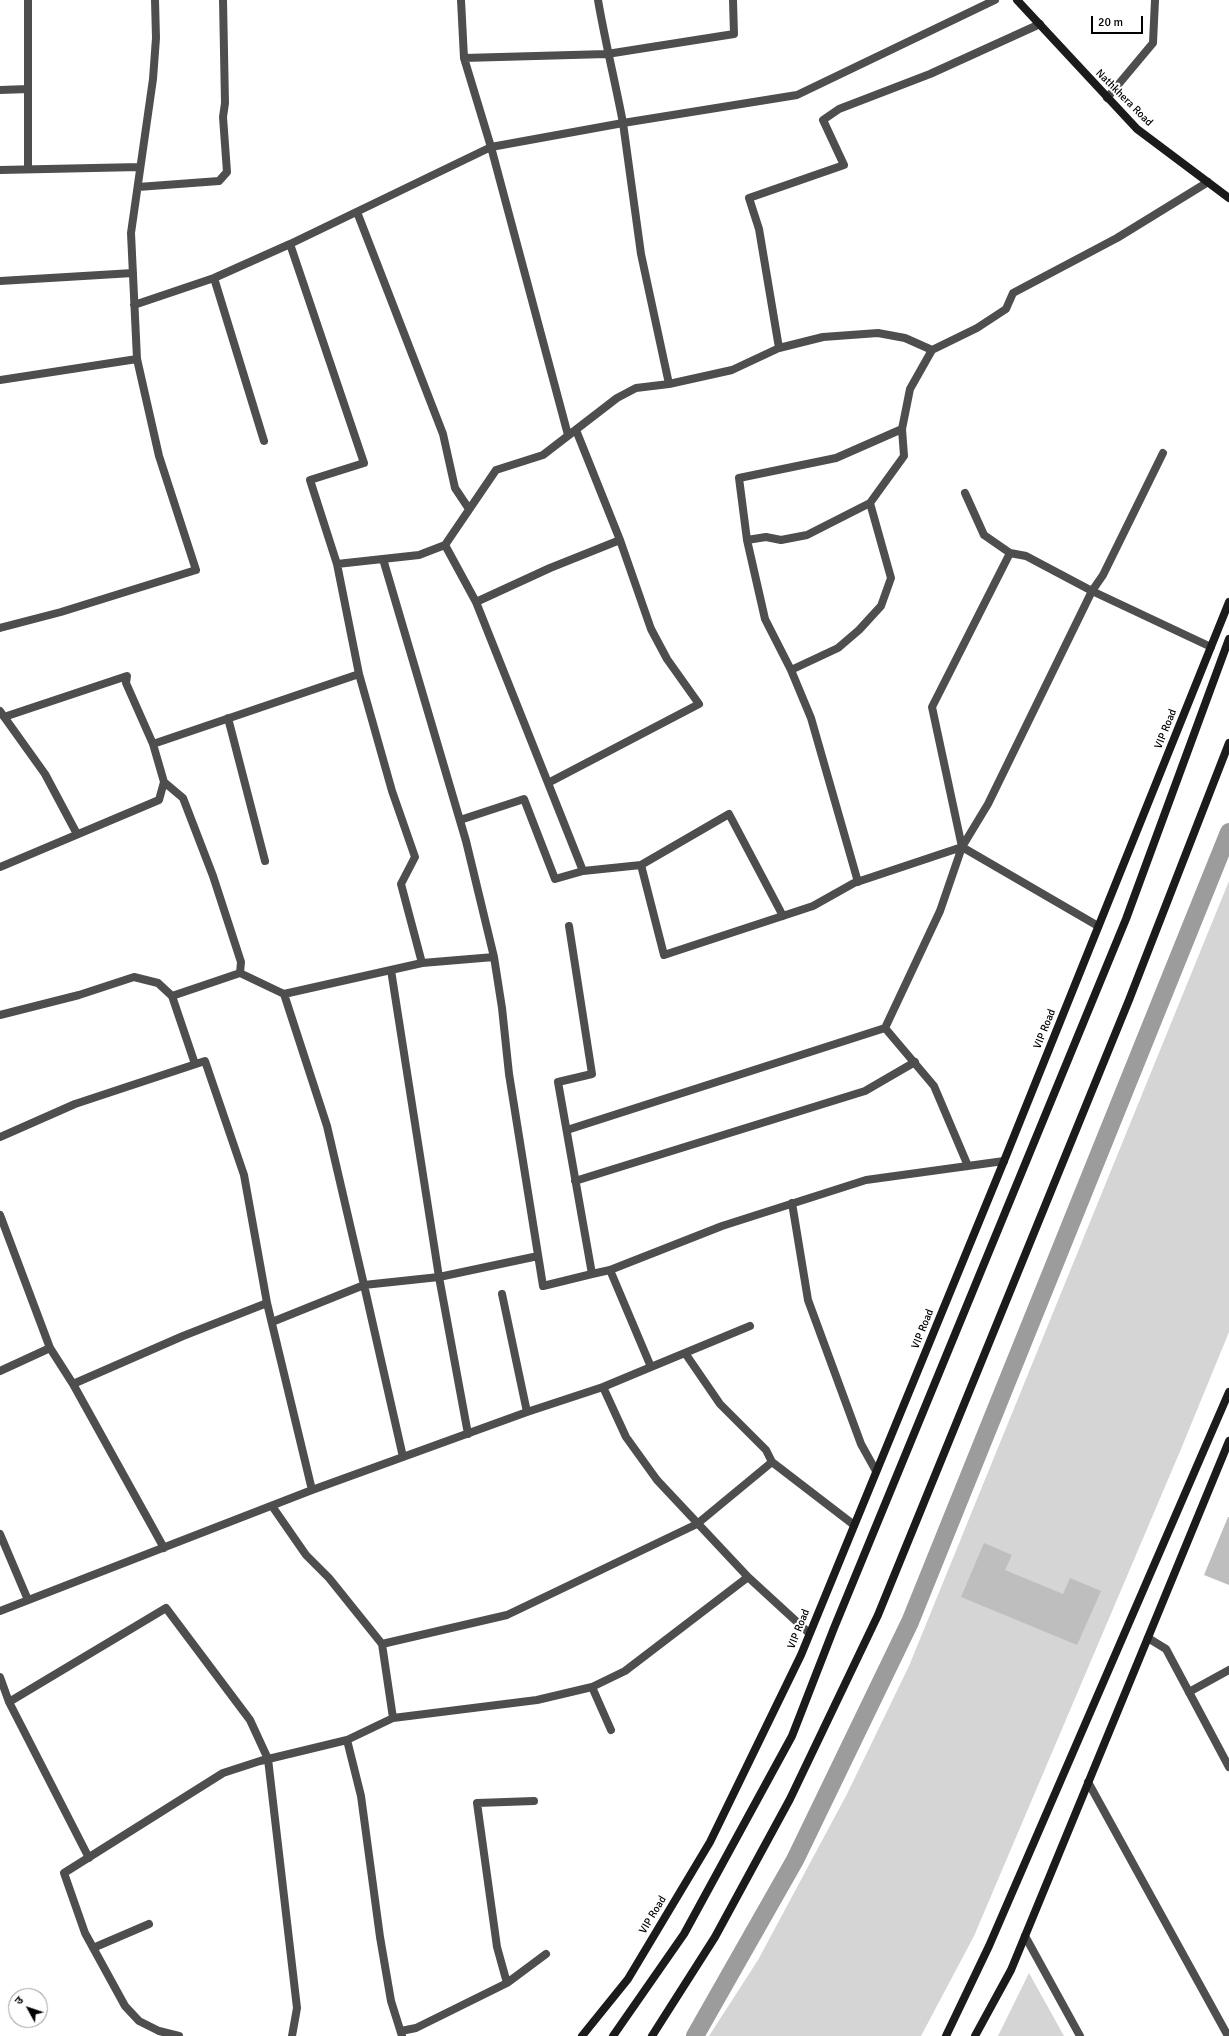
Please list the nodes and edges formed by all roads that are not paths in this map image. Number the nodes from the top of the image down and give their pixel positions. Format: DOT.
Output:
graph roads {
  1 [pos="28,0"];
  2 [pos="155,0"];
  3 [pos="223,0"];
  4 [pos="461,0"];
  5 [pos="598,0"];
  6 [pos="733,0"];
  7 [pos="996,0"];
  8 [pos="1016,0"];
  9 [pos="1155,0"];
  10 [pos="1040,24"];
  11 [pos="607,54"];
  12 [pos="464,58"];
  13 [pos="28,89"];
  14 [pos="0,90"];
  15 [pos="1107,98"];
  16 [pos="622,123"];
  17 [pos="491,147"];
  18 [pos="140,167"];
  19 [pos="28,168"];
  20 [pos="0,170"];
  21 [pos="1208,182"];
  22 [pos="138,187"];
  23 [pos="1229,198"];
  24 [pos="357,212"];
  25 [pos="290,244"];
  26 [pos="133,273"];
  27 [pos="214,278"];
  28 [pos="0,281"];
  29 [pos="134,305"];
  30 [pos="779,348"];
  31 [pos="932,350"];
  32 [pos="137,359"];
  33 [pos="0,380"];
  34 [pos="669,384"];
  35 [pos="902,429"];
  36 [pos="576,430"];
  37 [pos="568,435"];
  38 [pos="264,441"];
  39 [pos="1163,453"];
  40 [pos="965,493"];
  41 [pos="870,503"];
  42 [pos="469,509"];
  43 [pos="620,540"];
  44 [pos="747,540"];
  45 [pos="445,545"];
  46 [pos="1010,553"];
  47 [pos="383,559"];
  48 [pos="337,564"];
  49 [pos="1092,591"];
  50 [pos="476,602"];
  51 [pos="1229,602"];
  52 [pos="0,628"];
  53 [pos="1229,639"];
  54 [pos="1211,647"];
  55 [pos="791,670"];
  56 [pos="359,674"];
  57 [pos="2,714"];
  58 [pos="228,718"];
  59 [pos="1229,743"];
  60 [pos="153,744"];
  61 [pos="164,782"];
  62 [pos="548,783"];
  63 [pos="460,820"];
  64 [pos="77,834"];
  65 [pos="962,847"];
  66 [pos="265,861"];
  67 [pos="641,865"];
  68 [pos="0,867"];
  69 [pos="583,871"];
  70 [pos="858,882"];
  71 [pos="783,916"];
  72 [pos="569,926"];
  73 [pos="1098,926"];
  74 [pos="494,957"];
  75 [pos="422,963"];
  76 [pos="391,970"];
  77 [pos="240,973"];
  78 [pos="284,994"];
  79 [pos="172,996"];
  80 [pos="0,1015"];
  81 [pos="885,1028"];
  82 [pos="915,1062"];
  83 [pos="195,1064"];
  84 [pos="567,1130"];
  85 [pos="0,1137"];
  86 [pos="1004,1161"];
  87 [pos="968,1166"];
  88 [pos="575,1181"];
  89 [pos="792,1204"];
  90 [pos="0,1215"];
  91 [pos="538,1256"];
  92 [pos="610,1270"];
  93 [pos="592,1274"];
  94 [pos="439,1277"];
  95 [pos="364,1285"];
  96 [pos="502,1294"];
  97 [pos="267,1303"];
  98 [pos="272,1322"];
  99 [pos="750,1326"];
  100 [pos="50,1348"];
  101 [pos="685,1353"];
  102 [pos="651,1367"];
  103 [pos="0,1371"];
  104 [pos="73,1384"];
  105 [pos="603,1387"];
  106 [pos="1229,1392"];
  107 [pos="527,1412"];
  108 [pos="468,1434"];
  109 [pos="1229,1441"];
  110 [pos="403,1457"];
  111 [pos="772,1462"];
  112 [pos="876,1471"];
  113 [pos="312,1490"];
  114 [pos="272,1506"];
  115 [pos="697,1524"];
  116 [pos="854,1525"];
  117 [pos="0,1534"];
  118 [pos="164,1548"];
  119 [pos="748,1577"];
  120 [pos="28,1600"];
  121 [pos="0,1611"];
  122 [pos="809,1633"];
  123 [pos="1148,1638"];
  124 [pos="382,1644"];
  125 [pos="1229,1670"];
  126 [pos="0,1677"];
  127 [pos="592,1687"];
  128 [pos="1189,1692"];
  129 [pos="9,1702"];
  130 [pos="393,1718"];
  131 [pos="611,1730"];
  132 [pos="348,1740"];
  133 [pos="268,1760"];
  134 [pos="1229,1767"];
  135 [pos="1088,1782"];
  136 [pos="534,1800"];
  137 [pos="89,1858"];
  138 [pos="149,1924"];
  139 [pos="1025,1936"];
  140 [pos="93,1948"];
  141 [pos="546,1954"];
  142 [pos="507,1983"];
  143 [pos="155,2034"];
  144 [pos="402,2034"];
  145 [pos="179,2036"];
  146 [pos="292,2036"];
  147 [pos="582,2036"];
  148 [pos="613,2036"];
  149 [pos="652,2036"];
  150 [pos="946,2036"];
  151 [pos="975,2036"];
  152 [pos="1080,2036"];
  153 [pos="1228,2036"];
  1 -- 13 [label="street"];
  2 -- 18 [label="street"];
  3 -- 22 [label="street"];
  4 -- 12 [label="street"];
  5 -- 11 [label="street"];
  6 -- 11 [label="street"];
  7 -- 16 [label="street"];
  8 -- 10 [label="street, Nathkhera Road"];
  9 -- 15 [label="street"];
  10 -- 15 [label="street, Nathkhera Road"];
  10 -- 30 [label="street"];
  11 -- 12 [label="street"];
  11 -- 16 [label="street"];
  12 -- 17 [label="street"];
  13 -- 14 [label="street"];
  13 -- 19 [label="street"];
  15 -- 21 [label="street, Nathkhera Road"];
  16 -- 17 [label="street"];
  16 -- 34 [label="street"];
  17 -- 24 [label="street"];
  17 -- 37 [label="street"];
  18 -- 19 [label="street"];
  18 -- 22 [label="street"];
  19 -- 20 [label="street"];
  21 -- 23 [label="street, Nathkhera Road"];
  21 -- 31 [label="street"];
  22 -- 26 [label="street"];
  24 -- 25 [label="street"];
  24 -- 42 [label="street"];
  25 -- 27 [label="street"];
  25 -- 48 [label="street"];
  26 -- 28 [label="street"];
  26 -- 29 [label="street"];
  27 -- 29 [label="street"];
  27 -- 38 [label="street"];
  29 -- 32 [label="street"];
  30 -- 31 [label="street"];
  30 -- 34 [label="street"];
  31 -- 35 [label="street"];
  32 -- 33 [label="street"];
  32 -- 52 [label="street"];
  34 -- 36 [label="street"];
  35 -- 41 [label="street"];
  35 -- 44 [label="street"];
  36 -- 37 [label="street"];
  36 -- 43 [label="street"];
  37 -- 42 [label="street"];
  39 -- 49 [label="street"];
  40 -- 46 [label="street"];
  41 -- 44 [label="street"];
  41 -- 55 [label="street"];
  42 -- 45 [label="street"];
  43 -- 50 [label="street"];
  43 -- 62 [label="street"];
  44 -- 55 [label="street"];
  45 -- 47 [label="street"];
  45 -- 50 [label="street"];
  46 -- 49 [label="street"];
  46 -- 65 [label="street"];
  47 -- 48 [label="street"];
  47 -- 63 [label="street"];
  48 -- 56 [label="street"];
  49 -- 54 [label="street"];
  49 -- 65 [label="street"];
  50 -- 62 [label="street"];
  51 -- 54 [label="street, VIP Road"];
  53 -- 148 [label="street"];
  54 -- 73 [label="street, VIP Road"];
  55 -- 70 [label="street"];
  56 -- 58 [label="street"];
  56 -- 75 [label="street"];
  57 -- 60 [label="street"];
  57 -- 64 [label="street"];
  58 -- 60 [label="street"];
  58 -- 66 [label="street"];
  59 -- 149 [label="street"];
  60 -- 61 [label="street"];
  61 -- 64 [label="street"];
  61 -- 77 [label="street"];
  62 -- 69 [label="street"];
  63 -- 69 [label="street"];
  63 -- 74 [label="street"];
  64 -- 68 [label="street"];
  65 -- 70 [label="street"];
  65 -- 73 [label="street"];
  65 -- 81 [label="street"];
  67 -- 69 [label="street"];
  67 -- 71 [label="street"];
  67 -- 71 [label="street"];
  70 -- 71 [label="street"];
  72 -- 84 [label="street"];
  73 -- 86 [label="street, VIP Road"];
  74 -- 75 [label="street"];
  74 -- 91 [label="street"];
  75 -- 76 [label="street"];
  76 -- 78 [label="street"];
  76 -- 94 [label="street"];
  77 -- 78 [label="street"];
  77 -- 79 [label="street"];
  78 -- 95 [label="street"];
  79 -- 80 [label="street"];
  79 -- 83 [label="street"];
  81 -- 82 [label="street"];
  81 -- 84 [label="street"];
  82 -- 87 [label="street"];
  82 -- 88 [label="street"];
  83 -- 85 [label="street"];
  83 -- 97 [label="street"];
  84 -- 88 [label="street"];
  86 -- 87 [label="street"];
  86 -- 112 [label="street, VIP Road"];
  87 -- 89 [label="street"];
  88 -- 93 [label="street"];
  89 -- 92 [label="street"];
  89 -- 112 [label="street"];
  90 -- 100 [label="street"];
  91 -- 93 [label="street"];
  91 -- 94 [label="street"];
  92 -- 93 [label="street"];
  92 -- 102 [label="street"];
  94 -- 95 [label="street"];
  94 -- 108 [label="street"];
  95 -- 98 [label="street"];
  95 -- 110 [label="street"];
  96 -- 107 [label="street"];
  97 -- 98 [label="street"];
  97 -- 104 [label="street"];
  98 -- 113 [label="street"];
  99 -- 101 [label="street"];
  100 -- 103 [label="street"];
  100 -- 104 [label="street"];
  101 -- 102 [label="street"];
  101 -- 111 [label="street"];
  102 -- 105 [label="street"];
  104 -- 118 [label="street"];
  105 -- 107 [label="street"];
  105 -- 115 [label="street"];
  106 -- 150 [label="street"];
  107 -- 108 [label="street"];
  108 -- 110 [label="street"];
  109 -- 123 [label="street"];
  110 -- 113 [label="street"];
  111 -- 115 [label="street"];
  111 -- 116 [label="street"];
  112 -- 116 [label="street, VIP Road"];
  113 -- 114 [label="street"];
  114 -- 118 [label="street"];
  114 -- 124 [label="street"];
  115 -- 119 [label="street"];
  115 -- 124 [label="street"];
  116 -- 122 [label="street, VIP Road"];
  117 -- 120 [label="street"];
  118 -- 120 [label="street"];
  119 -- 122 [label="street"];
  119 -- 127 [label="street"];
  120 -- 121 [label="street"];
  122 -- 147 [label="street, VIP Road"];
  123 -- 128 [label="street"];
  123 -- 135 [label="street"];
  124 -- 130 [label="street"];
  125 -- 128 [label="street"];
  126 -- 129 [label="street"];
  127 -- 130 [label="street"];
  127 -- 131 [label="street"];
  128 -- 134 [label="street"];
  129 -- 133 [label="street"];
  129 -- 137 [label="street"];
  130 -- 132 [label="street"];
  132 -- 133 [label="street"];
  132 -- 144 [label="street"];
  133 -- 137 [label="street"];
  133 -- 146 [label="street"];
  135 -- 139 [label="street"];
  135 -- 153 [label="street"];
  136 -- 142 [label="street"];
  137 -- 140 [label="street"];
  138 -- 140 [label="street"];
  139 -- 151 [label="street"];
  139 -- 152 [label="street"];
  140 -- 143 [label="street"];
  141 -- 142 [label="street"];
  142 -- 144 [label="street"];
  143 -- 145 [label="street"];
}
